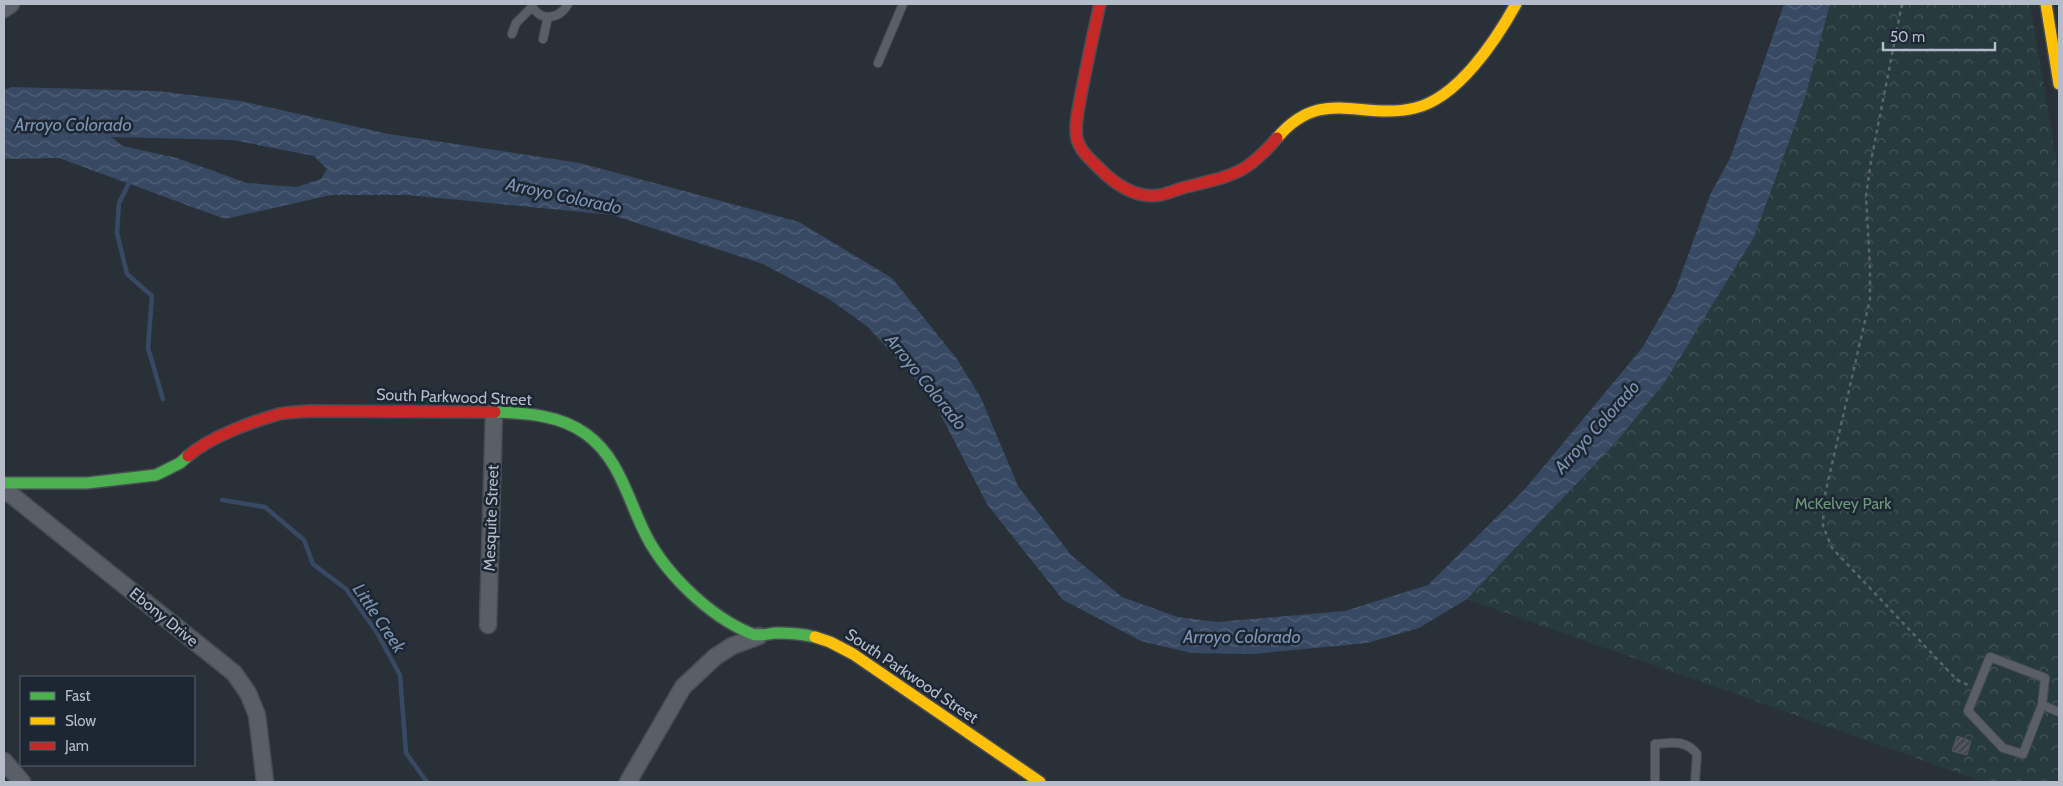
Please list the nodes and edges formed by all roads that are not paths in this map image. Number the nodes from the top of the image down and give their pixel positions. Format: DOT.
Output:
graph roads {
  1 [pos="11,4"];
  2 [pos="568,4"];
  3 [pos="903,4"];
  4 [pos="1100,4"];
  5 [pos="1516,4"];
  6 [pos="2046,4"];
  7 [pos="531,5"];
  8 [pos="4,9"];
  9 [pos="548,17"];
  10 [pos="512,34"];
  11 [pos="543,39"];
  12 [pos="878,63"];
  13 [pos="2059,84"];
  14 [pos="494,412"];
  15 [pos="4,483"];
  16 [pos="4,489"];
  17 [pos="488,625"];
  18 [pos="759,636"];
  19 [pos="2042,705"];
  20 [pos="2059,712"];
  21 [pos="4,761"];
  22 [pos="22,782"];
  23 [pos="265,782"];
  24 [pos="628,782"];
  25 [pos="1040,782"];
  26 [pos="1655,782"];
  27 [pos="1695,782"];
  1 -- 8 [label="street"];
  2 -- 9 [label="lane"];
  3 -- 12 [label="lane"];
  4 -- 5 [label="street"];
  6 -- 13 [label="street"];
  7 -- 9 [label="lane"];
  7 -- 10 [label="lane"];
  9 -- 11 [label="lane"];
  14 -- 15 [label="street, South Parkwood Street"];
  14 -- 17 [label="street, Mesquite Street"];
  14 -- 18 [label="street, South Parkwood Street"];
  16 -- 23 [label="street, Ebony Drive"];
  18 -- 24 [label="street"];
  18 -- 25 [label="street, South Parkwood Street"];
  19 -- 19 [label="lane"];
  19 -- 20 [label="lane"];
  21 -- 22 [label="street"];
  26 -- 27 [label="lane"];
}
